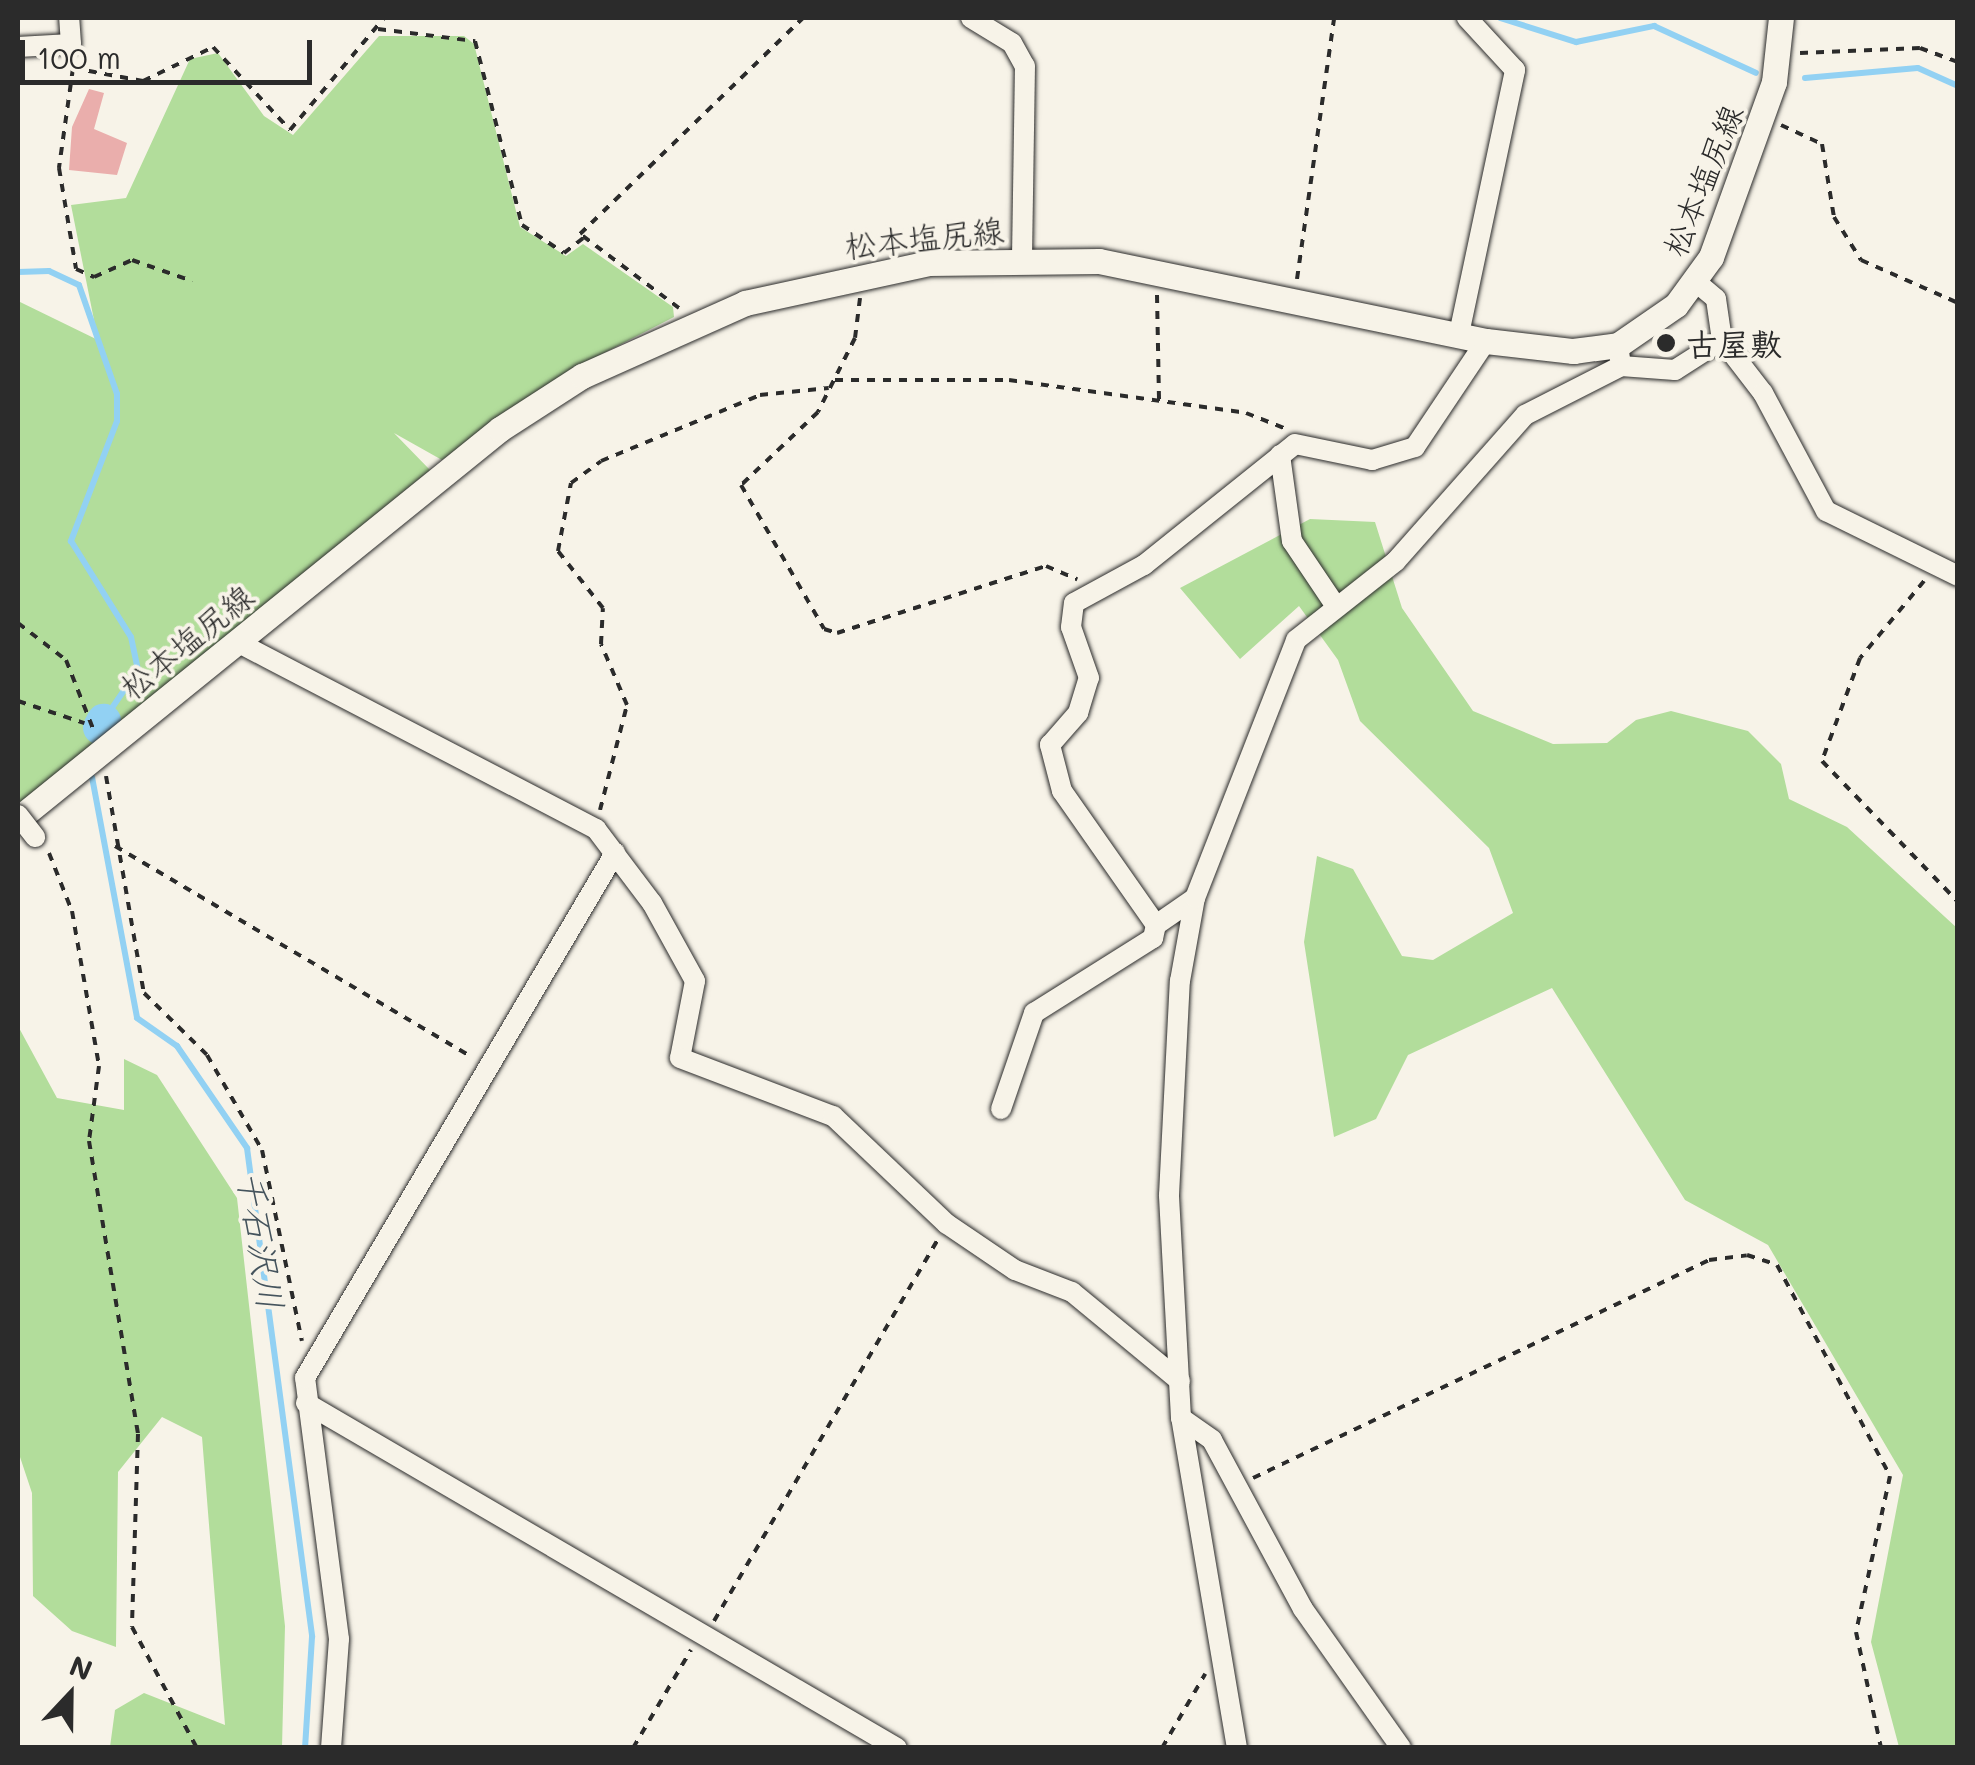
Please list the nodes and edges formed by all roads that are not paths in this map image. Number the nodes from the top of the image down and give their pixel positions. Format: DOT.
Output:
graph roads {
  1 [pos="69,18"];
  2 [pos="971,18"];
  3 [pos="1467,18"];
  4 [pos="1781,18"];
  5 [pos="18,48"];
  6 [pos="1022,259"];
  7 [pos="1696,282"];
  8 [pos="1459,334"];
  9 [pos="1722,340"];
  10 [pos="1486,341"];
  11 [pos="1619,356"];
  12 [pos="1287,450"];
  13 [pos="1948,571"];
  14 [pos="1335,605"];
  15 [pos="237,642"];
  16 [pos="23,824"];
  17 [pos="615,852"];
  18 [pos="1196,898"];
  19 [pos="1156,925"];
  20 [pos="1001,1109"];
  21 [pos="1180,1381"];
  22 [pos="306,1403"];
  23 [pos="1181,1418"];
  24 [pos="331,1748"];
  25 [pos="897,1748"];
  26 [pos="1238,1748"];
  27 [pos="1401,1748"];
  1 -- 5 [label="street"];
  2 -- 6 [label="street"];
  3 -- 8 [label="street"];
  4 -- 7 [label="main road, 松本塩尻線"];
  6 -- 8 [label="main road, 松本塩尻線"];
  6 -- 15 [label="main road, 松本塩尻線"];
  7 -- 9 [label="street"];
  7 -- 11 [label="main road, 松本塩尻線"];
  8 -- 10 [label="main road, 松本塩尻線"];
  9 -- 11 [label="street"];
  9 -- 13 [label="street"];
  10 -- 11 [label="main road, 松本塩尻線"];
  10 -- 12 [label="street"];
  11 -- 14 [label="street"];
  12 -- 14 [label="street"];
  12 -- 19 [label="street"];
  14 -- 18 [label="street"];
  15 -- 16 [label="main road, 松本塩尻線"];
  15 -- 17 [label="street"];
  17 -- 21 [label="street"];
  17 -- 22 [label="street"];
  18 -- 19 [label="street"];
  18 -- 21 [label="street"];
  19 -- 20 [label="street"];
  21 -- 23 [label="street"];
  22 -- 24 [label="street"];
  22 -- 25 [label="street"];
  23 -- 26 [label="street"];
  23 -- 27 [label="street"];
}
